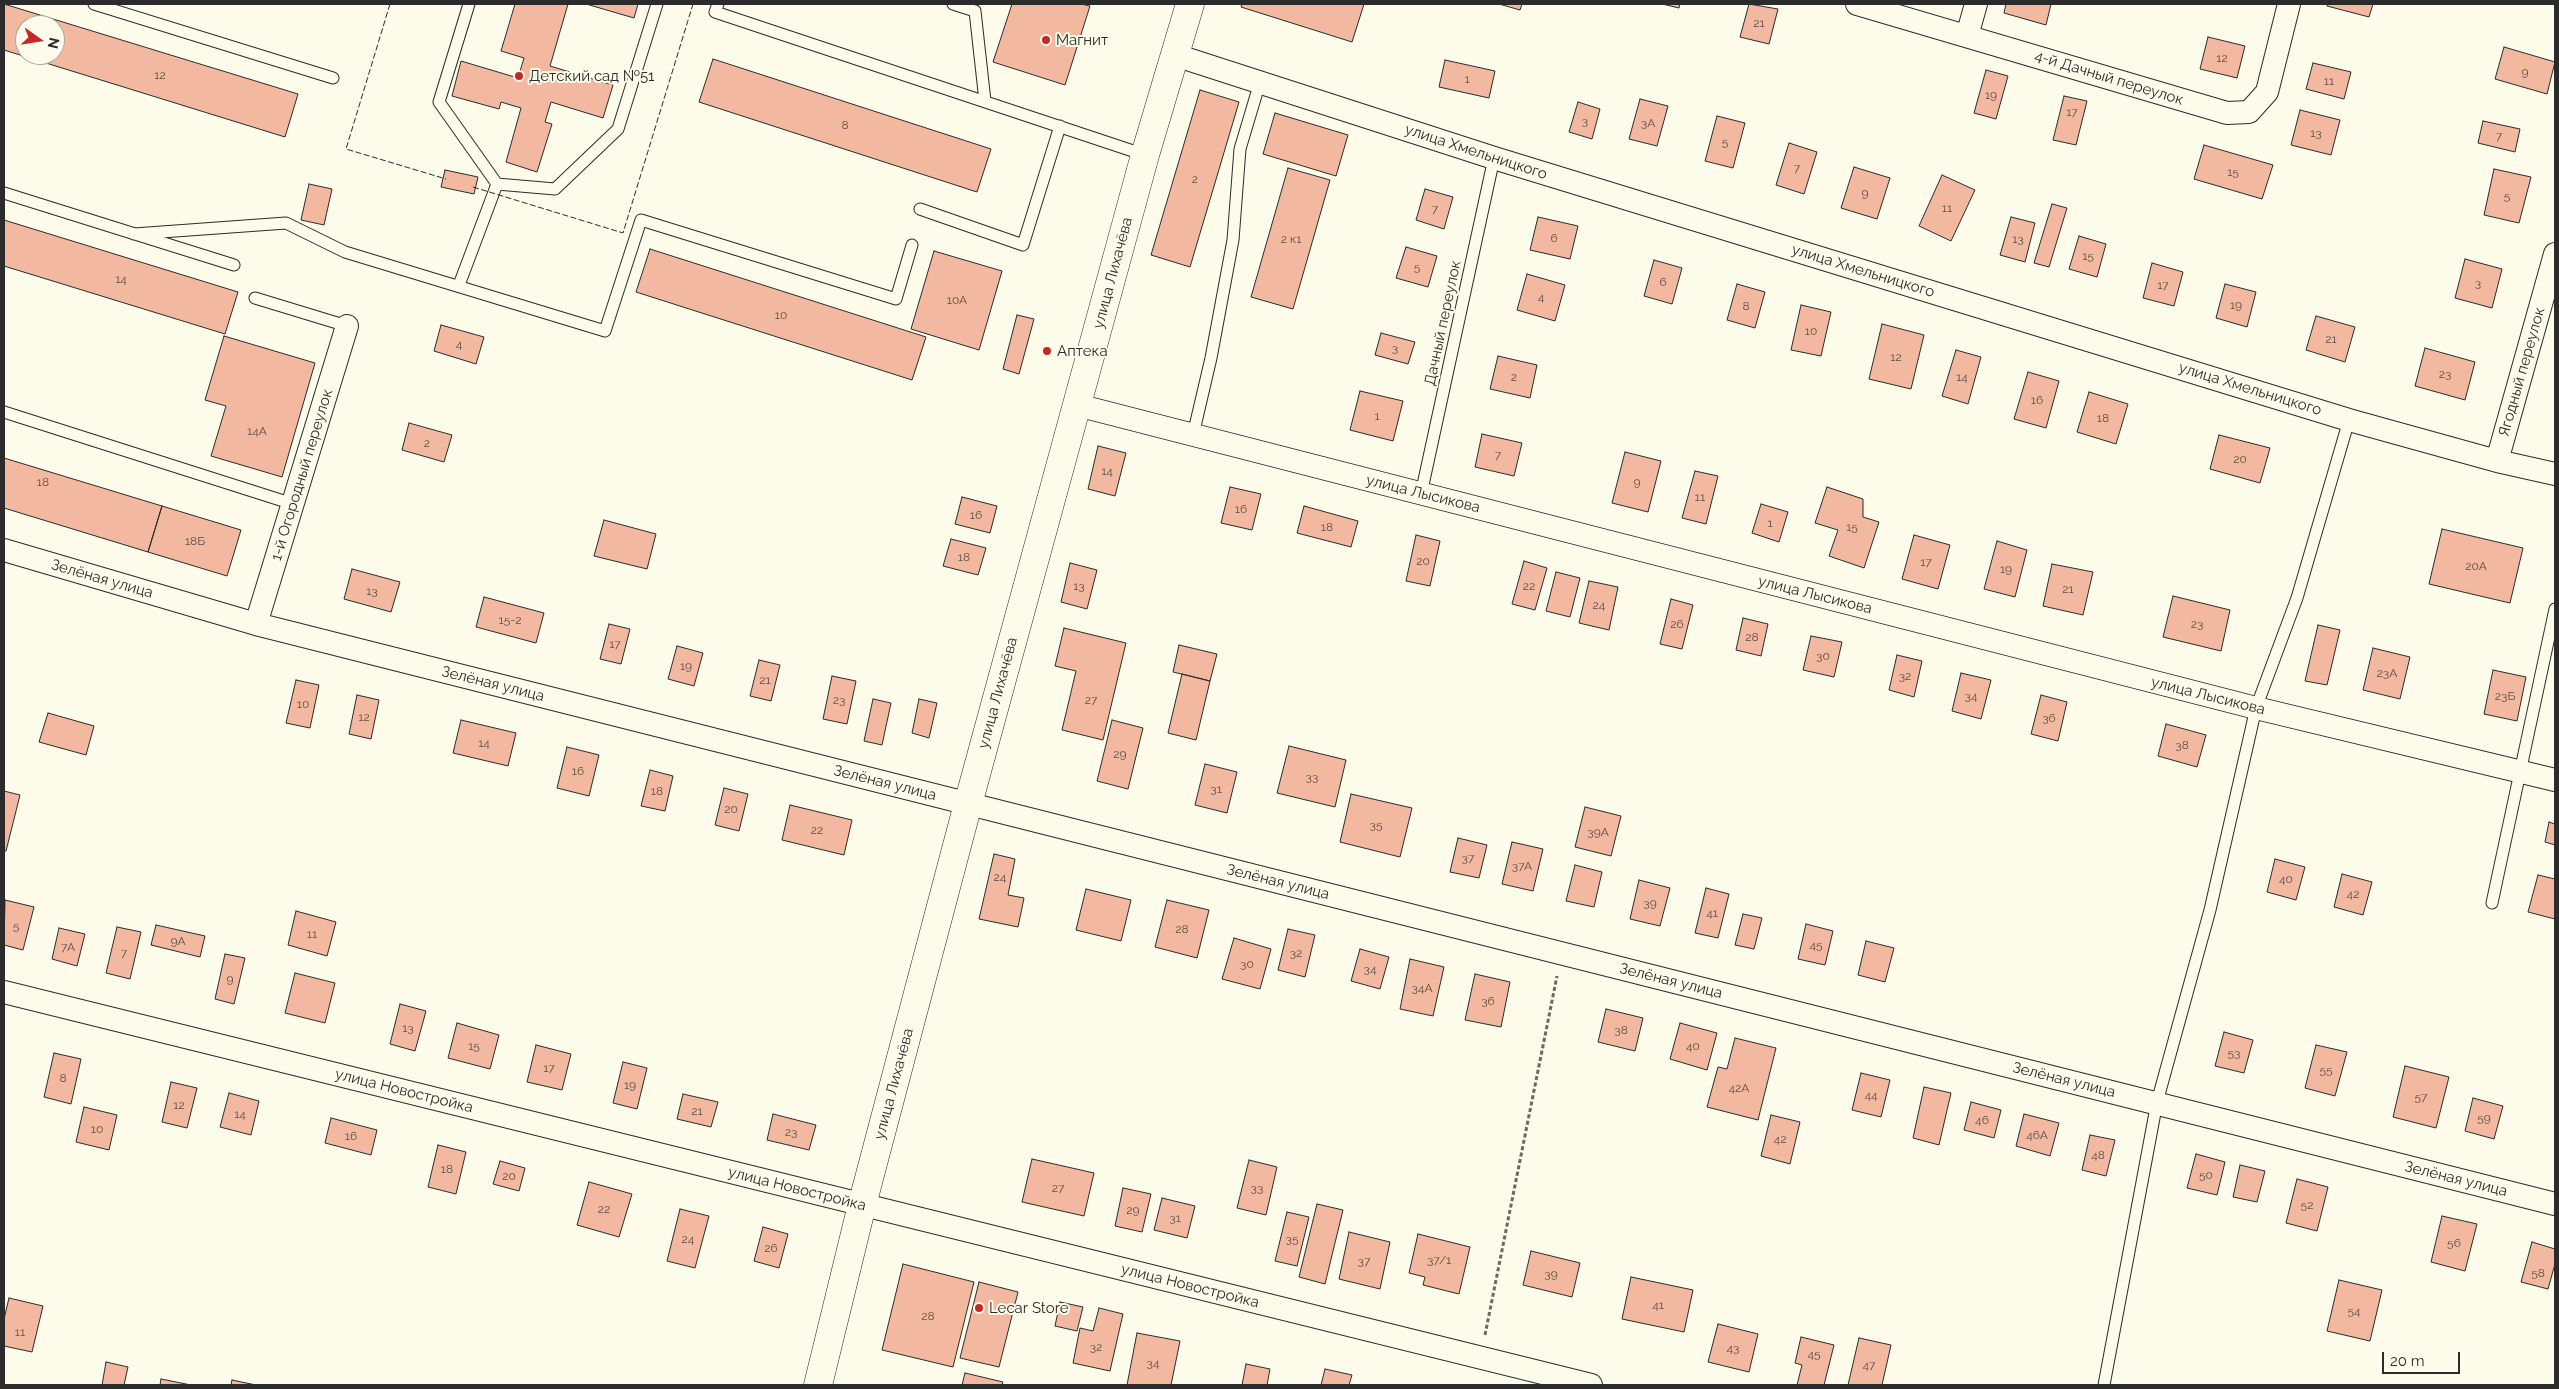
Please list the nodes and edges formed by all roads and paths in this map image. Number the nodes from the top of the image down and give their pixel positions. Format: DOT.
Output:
graph roads {
  1 [pos="94,4"];
  2 [pos="469,4"];
  3 [pos="657,4"];
  4 [pos="718,4"];
  5 [pos="953,4"];
  6 [pos="1190,4"];
  7 [pos="1857,4"];
  8 [pos="1976,4"];
  9 [pos="2289,4"];
  10 [pos="1967,36"];
  11 [pos="1175,55"];
  12 [pos="333,78"];
  13 [pos="1260,82"];
  14 [pos="985,101"];
  15 [pos="1060,126"];
  16 [pos="1145,155"];
  17 [pos="1494,158"];
  18 [pos="497,184"];
  19 [pos="4,193"];
  20 [pos="920,208"];
  21 [pos="134,234"];
  22 [pos="912,245"];
  23 [pos="2555,254"];
  24 [pos="234,264"];
  25 [pos="459,285"];
  26 [pos="255,298"];
  27 [pos="347,326"];
  28 [pos="1077,406"];
  29 [pos="4,412"];
  30 [pos="2349,420"];
  31 [pos="1193,436"];
  32 [pos="2497,461"];
  33 [pos="2555,474"];
  34 [pos="1421,494"];
  35 [pos="293,504"];
  36 [pos="4,550"];
  37 [pos="2555,609"];
  38 [pos="256,624"];
  39 [pos="2256,708"];
  40 [pos="2521,771"];
  41 [pos="2555,780"];
  42 [pos="968,804"];
  43 [pos="2492,904"];
  44 [pos="1561,953"];
  45 [pos="4,992"];
  46 [pos="2157,1102"];
  47 [pos="2555,1204"];
  48 [pos="862,1205"];
  49 [pos="1480,1358"];
  50 [pos="818,1385"];
  51 [pos="1591,1385"];
  52 [pos="2104,1385"];
  1 -- 12 [label="lane"];
  2 -- 18 [label="lane"];
  3 -- 18 [label="lane"];
  4 -- 14 [label="lane"];
  5 -- 14 [label="lane"];
  6 -- 11 [label="main road, улица Лихачёва"];
  7 -- 10 [label="street, 4-й Дачный переулок"];
  8 -- 10 [label="street"];
  9 -- 10 [label="street, 4-й Дачный переулок"];
  11 -- 13 [label="street, улица Хмельницкого"];
  11 -- 16 [label="main road, улица Лихачёва"];
  13 -- 17 [label="street, улица Хмельницкого"];
  13 -- 31 [label="lane"];
  14 -- 15 [label="lane"];
  15 -- 16 [label="lane"];
  15 -- 20 [label="lane"];
  16 -- 28 [label="main road, улица Лихачёва"];
  17 -- 30 [label="street, улица Хмельницкого"];
  17 -- 34 [label="lane, Дачный переулок"];
  18 -- 25 [label="lane"];
  19 -- 21 [label="lane"];
  21 -- 24 [label="lane"];
  21 -- 25 [label="lane"];
  22 -- 25 [label="lane"];
  23 -- 32 [label="street, Ягодный переулок"];
  26 -- 27 [label="lane"];
  27 -- 35 [label="street, 1-й Огородный переулок"];
  28 -- 31 [label="street, улица Лысикова"];
  28 -- 42 [label="main road, улица Лихачёва"];
  29 -- 35 [label="lane"];
  30 -- 32 [label="street, улица Хмельницкого"];
  30 -- 39 [label="lane"];
  31 -- 34 [label="street, улица Лысикова"];
  32 -- 33 [label="street, улица Хмельницкого"];
  34 -- 39 [label="street, улица Лысикова"];
  35 -- 38 [label="street, 1-й Огородный переулок"];
  36 -- 38 [label="street, Зелёная улица"];
  37 -- 40 [label="lane"];
  38 -- 42 [label="street, Зелёная улица"];
  39 -- 40 [label="street, улица Лысикова"];
  39 -- 46 [label="lane"];
  40 -- 41 [label="street, улица Лысикова"];
  40 -- 43 [label="lane"];
  42 -- 44 [label="street, Зелёная улица"];
  42 -- 48 [label="main road, улица Лихачёва"];
  44 -- 46 [label="street, Зелёная улица"];
  44 -- 49 [label="path"];
  45 -- 48 [label="street, улица Новостройка"];
  46 -- 47 [label="street, Зелёная улица"];
  46 -- 52 [label="lane"];
  48 -- 49 [label="street, улица Новостройка"];
  48 -- 50 [label="main road, улица Лихачёва"];
  49 -- 51 [label="street, улица Новостройка"];
}
